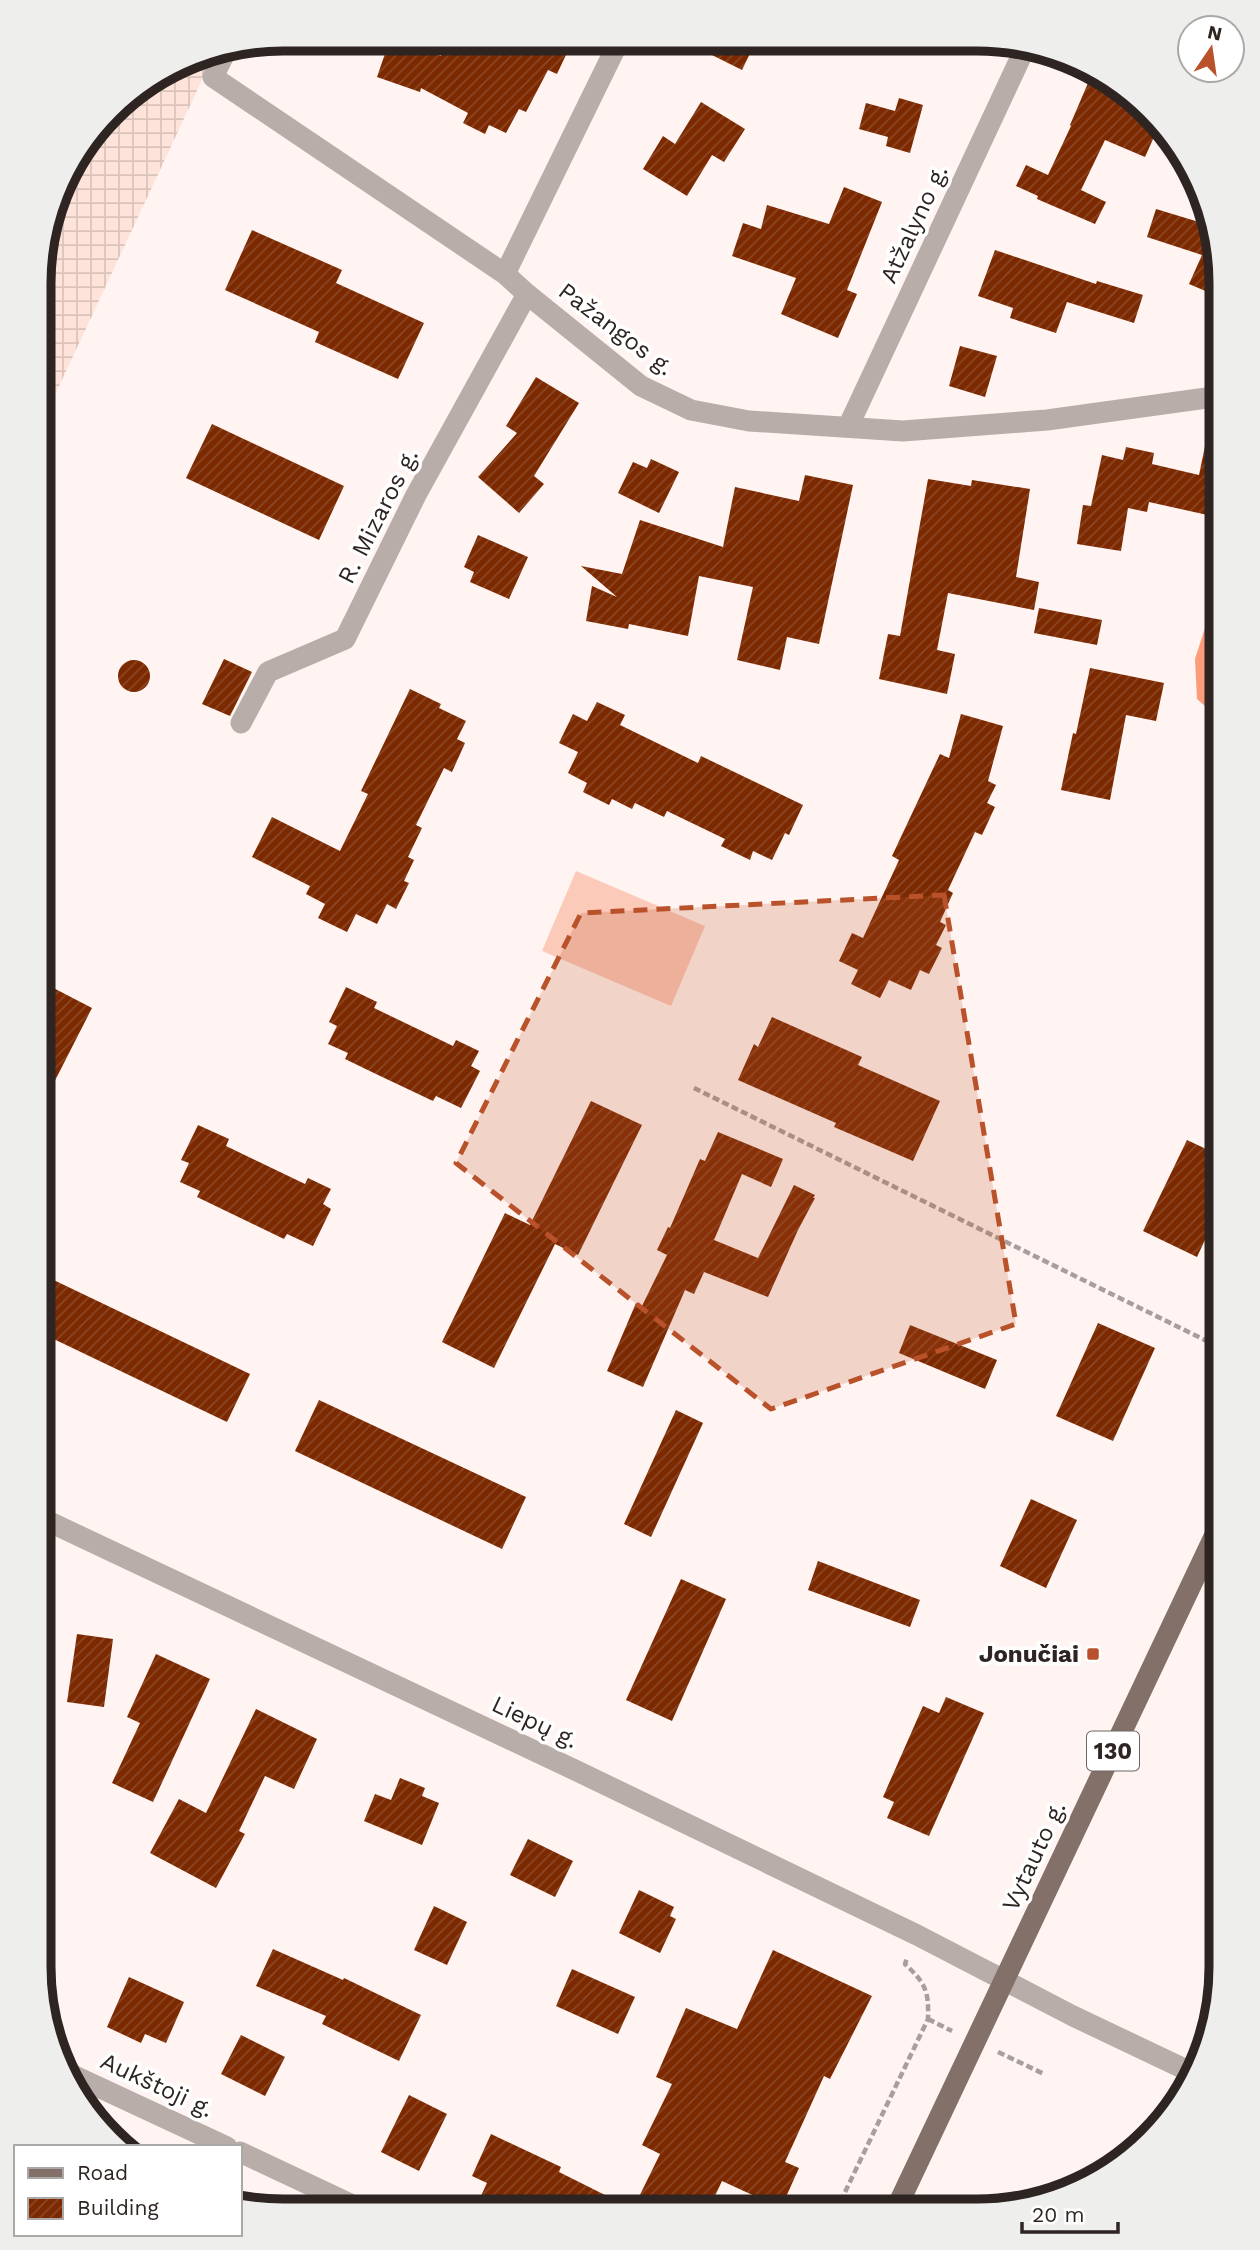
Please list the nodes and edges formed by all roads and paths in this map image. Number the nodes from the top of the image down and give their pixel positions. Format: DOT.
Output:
graph roads {
  1 [pos="614,51"];
  2 [pos="1022,55"];
  3 [pos="222,59"];
  4 [pos="505,274"];
  5 [pos="527,295"];
  6 [pos="1209,398"];
  7 [pos="848,427"];
  8 [pos="241,723"];
  9 [pos="694,1088"];
  10 [pos="1209,1342"];
  11 [pos="51,1523"];
  12 [pos="1209,1547"];
  13 [pos="917,1935"];
  14 [pos="1005,1980"];
  15 [pos="1185,2069"];
  16 [pos="80,2078"];
  17 [pos="224,2145"];
  18 [pos="242,2153"];
  19 [pos="340,2199"];
  20 [pos="842,2199"];
  21 [pos="901,2199"];
  1 -- 4 [label="street"];
  2 -- 7 [label="street, Atžalyno g."];
  3 -- 4 [label="street, Pažangos g."];
  4 -- 5 [label="street, Pažangos g."];
  5 -- 7 [label="street, Pažangos g."];
  5 -- 8 [label="street, R. Mizaros g."];
  6 -- 7 [label="street, Pažangos g."];
  9 -- 10 [label="path"];
  11 -- 13 [label="street, Liepų g."];
  12 -- 14 [label="main road, Vytauto g. / 130"];
  13 -- 14 [label="street, Liepų g."];
  13 -- 20 [label="path"];
  14 -- 15 [label="street, Liepų g."];
  14 -- 21 [label="main road, Vytauto g. / 130"];
  16 -- 17 [label="street, Aukštoji g."];
  18 -- 19 [label="street"];
}
